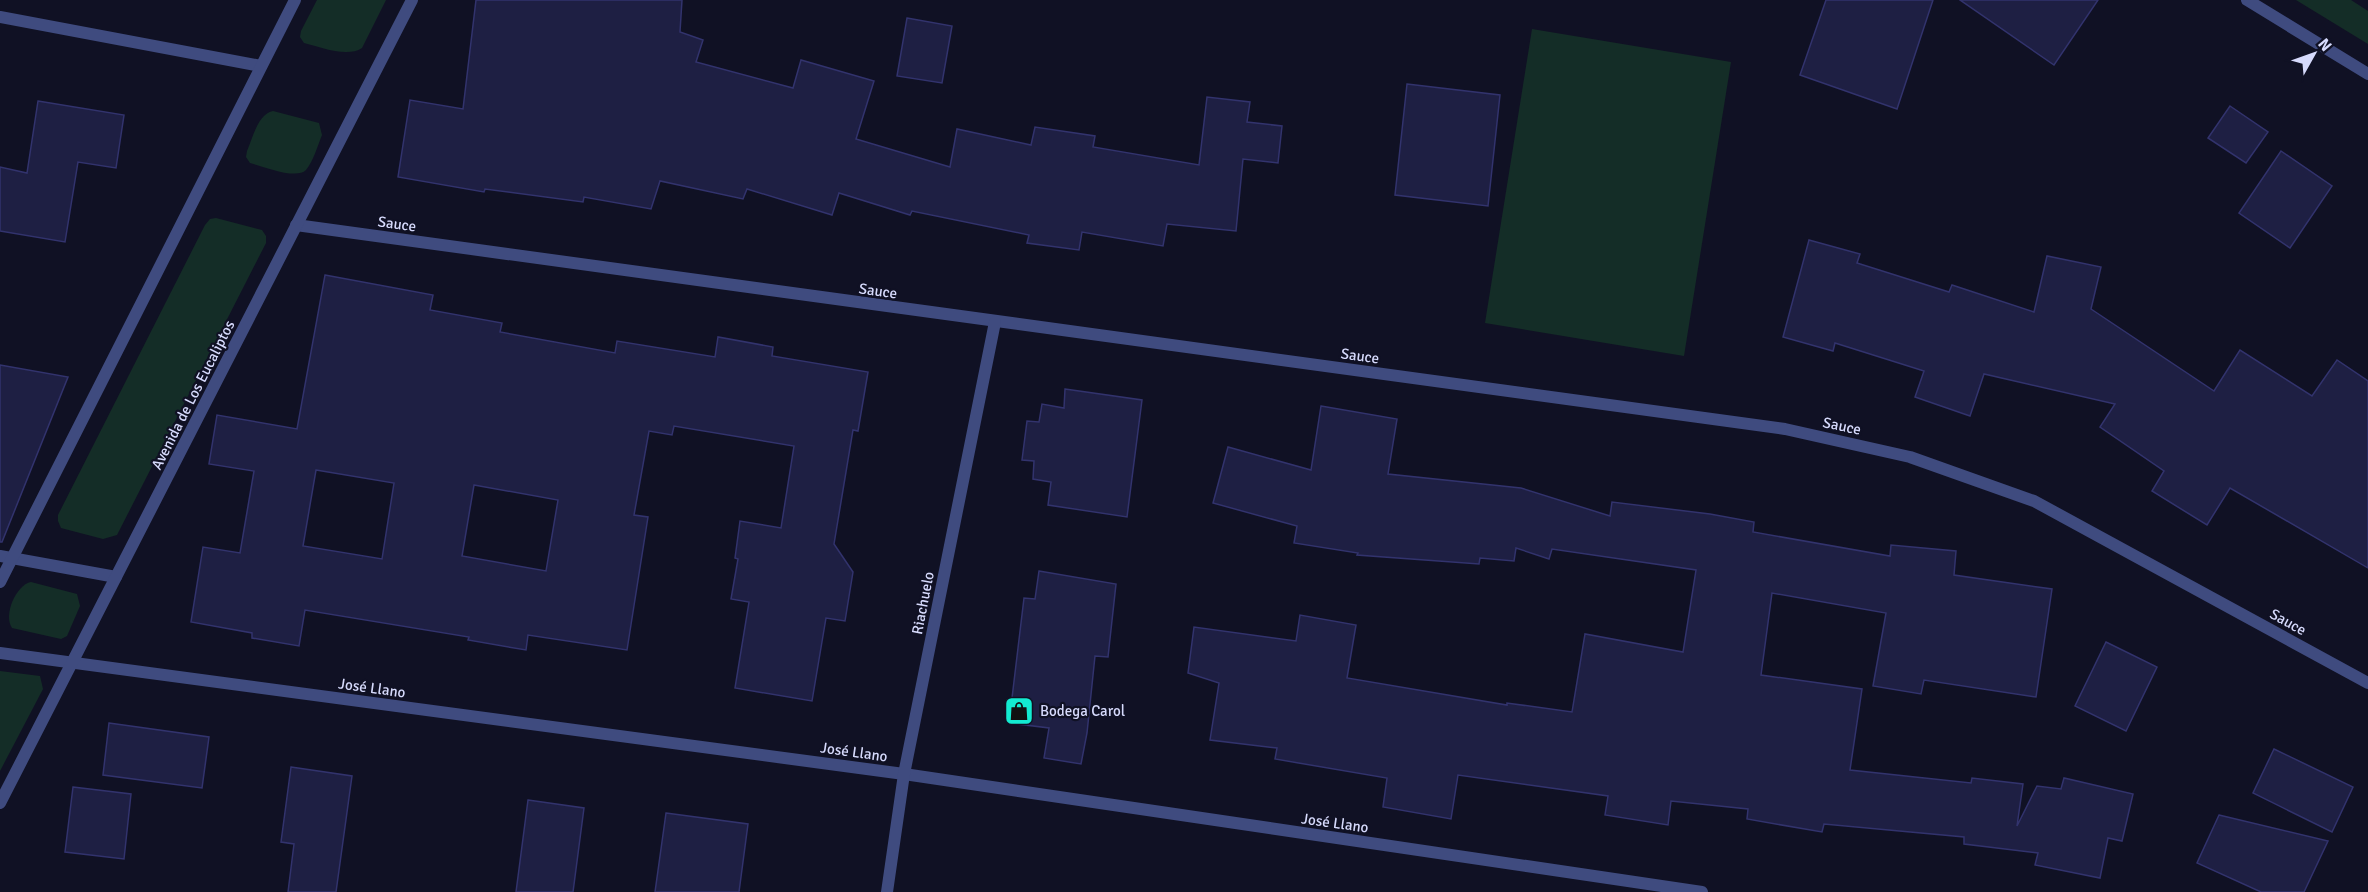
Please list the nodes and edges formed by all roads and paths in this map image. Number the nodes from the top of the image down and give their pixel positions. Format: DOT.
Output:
graph roads {
  1 [pos="295,0"];
  2 [pos="412,0"];
  3 [pos="2247,0"];
  4 [pos="0,17"];
  5 [pos="261,66"];
  6 [pos="2368,74"];
  7 [pos="296,225"];
  8 [pos="995,322"];
  9 [pos="6,557"];
  10 [pos="117,577"];
  11 [pos="0,582"];
  12 [pos="0,653"];
  13 [pos="72,663"];
  14 [pos="2368,683"];
  15 [pos="904,774"];
  16 [pos="0,803"];
  17 [pos="887,892"];
  18 [pos="1702,892"];
  1 -- 5 [label="street"];
  2 -- 7 [label="street, Avenida de Los Eucaliptos"];
  3 -- 6 [label="street"];
  4 -- 5 [label="street"];
  5 -- 9 [label="street"];
  7 -- 8 [label="street, Sauce"];
  7 -- 10 [label="street, Avenida de Los Eucaliptos"];
  8 -- 14 [label="street, Sauce"];
  8 -- 15 [label="street, Riachuelo"];
  9 -- 10 [label="street"];
  9 -- 11 [label="street"];
  10 -- 13 [label="street, Avenida de Los Eucaliptos"];
  12 -- 13 [label="street, José Llano"];
  13 -- 15 [label="street, José Llano"];
  13 -- 16 [label="street, Avenida de Los Eucaliptos"];
  15 -- 17 [label="street, Riachuelo"];
  15 -- 18 [label="street, José Llano"];
}
